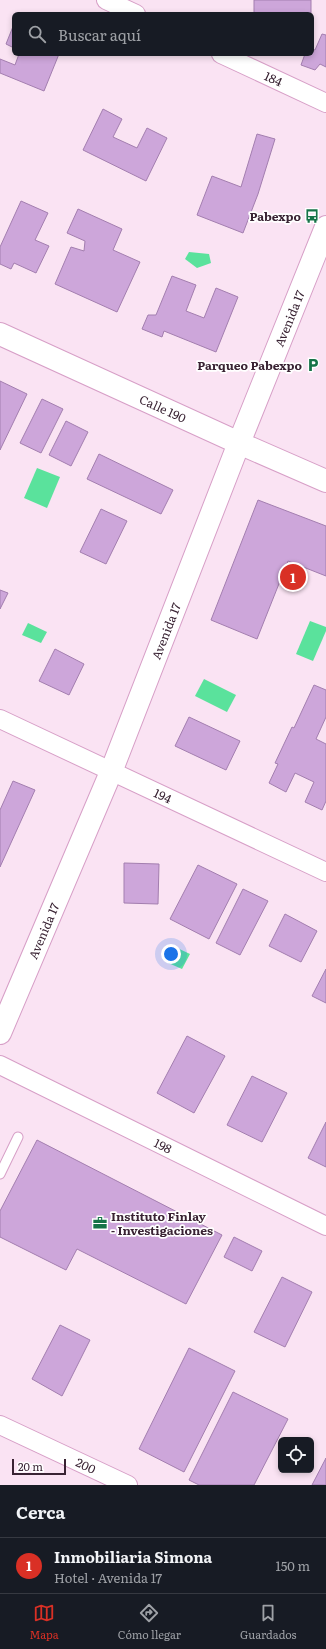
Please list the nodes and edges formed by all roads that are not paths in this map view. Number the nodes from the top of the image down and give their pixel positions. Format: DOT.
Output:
graph roads {
  1 [pos="106,0"];
  2 [pos="132,12"];
  3 [pos="225,56"];
  4 [pos="326,103"];
  5 [pos="326,227"];
  6 [pos="0,334"];
  7 [pos="239,444"];
  8 [pos="326,480"];
  9 [pos="0,719"];
  10 [pos="111,772"];
  11 [pos="326,872"];
  12 [pos="0,1033"];
  13 [pos="0,1065"];
  14 [pos="18,1137"];
  15 [pos="0,1174"];
  16 [pos="326,1226"];
  17 [pos="0,1425"];
  18 [pos="128,1485"];
  1 -- 2 [label="street"];
  3 -- 4 [label="street, 184"];
  5 -- 7 [label="street, Avenida 17"];
  6 -- 7 [label="street, Calle 190"];
  7 -- 8 [label="street, Calle 190"];
  7 -- 10 [label="street, Avenida 17"];
  9 -- 10 [label="street, 194"];
  10 -- 11 [label="street, 194"];
  10 -- 12 [label="street, Avenida 17"];
  13 -- 16 [label="street, 198"];
  14 -- 15 [label="lane"];
  17 -- 18 [label="street, 200"];
}
